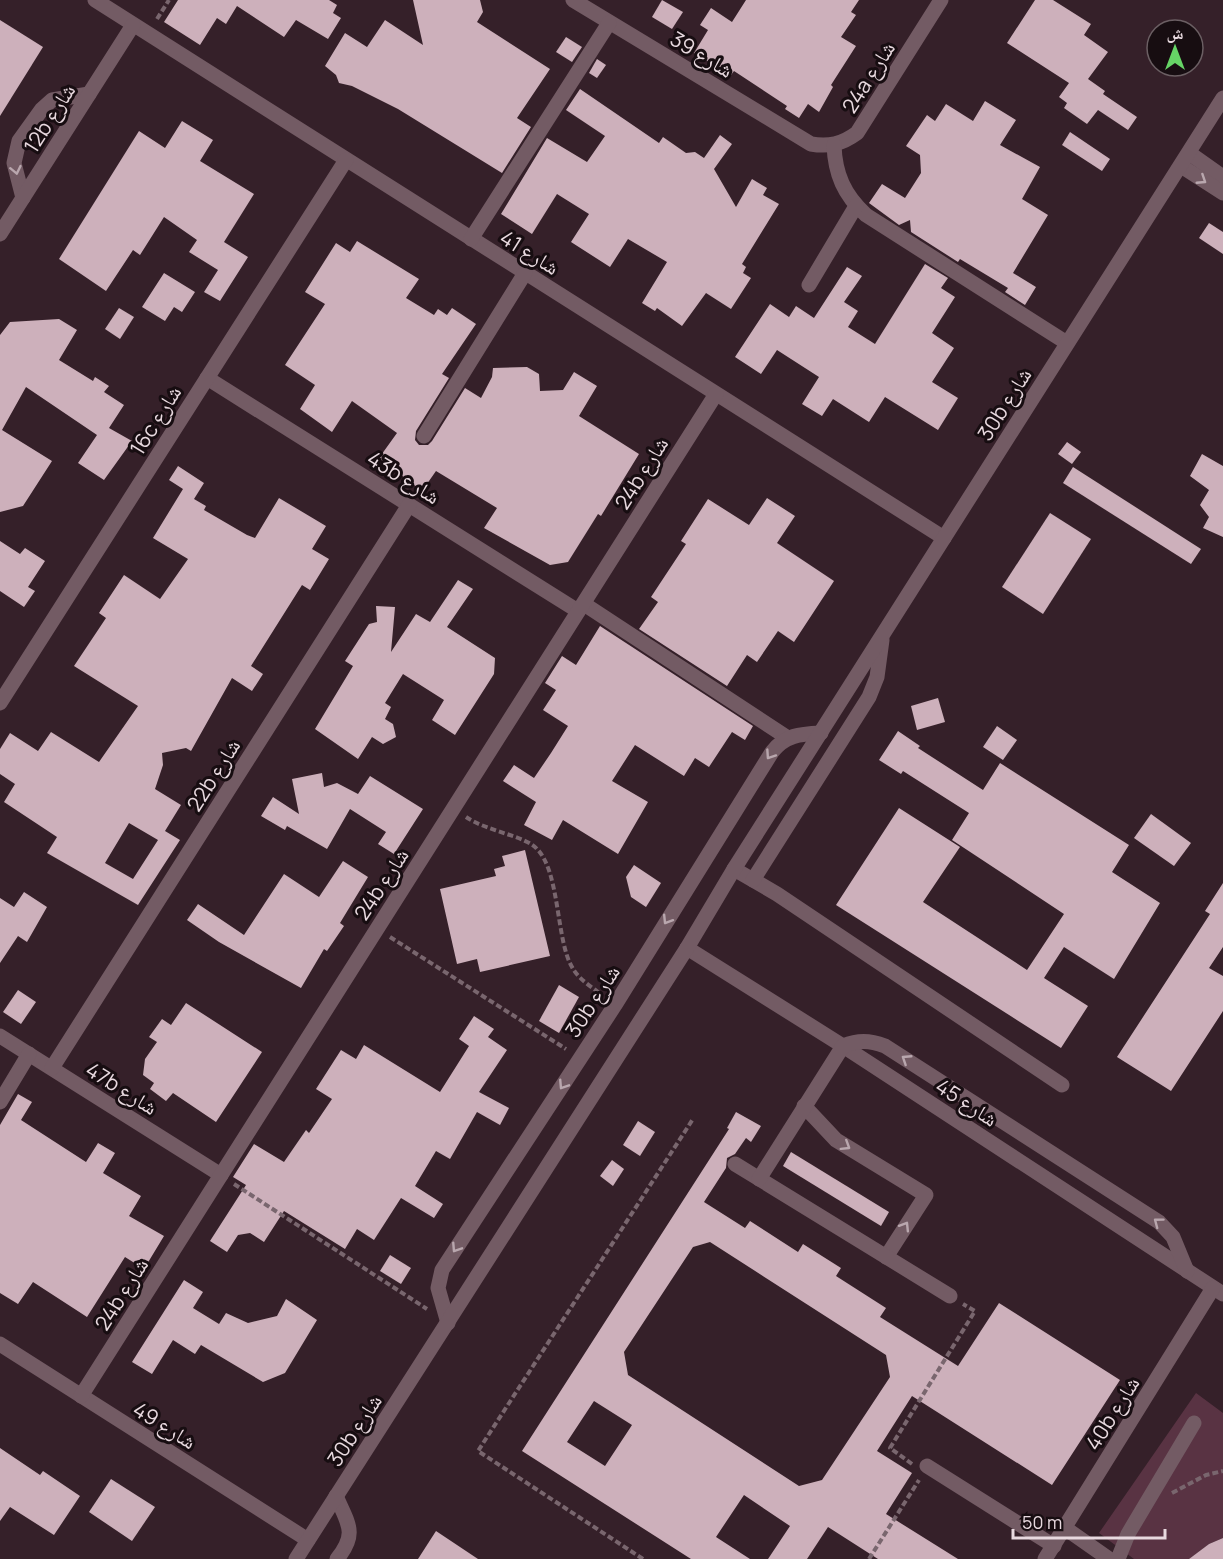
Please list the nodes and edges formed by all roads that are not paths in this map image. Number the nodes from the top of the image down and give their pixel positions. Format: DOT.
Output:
graph roads {
  1 [pos="95,0"];
  2 [pos="573,0"];
  3 [pos="941,0"];
  4 [pos="609,23"];
  5 [pos="133,25"];
  6 [pos="89,94"];
  7 [pos="1223,98"];
  8 [pos="834,145"];
  9 [pos="1189,153"];
  10 [pos="346,160"];
  11 [pos="1181,166"];
  12 [pos="1223,177"];
  13 [pos="1223,193"];
  14 [pos="23,198"];
  15 [pos="856,206"];
  16 [pos="0,234"];
  17 [pos="471,239"];
  18 [pos="525,273"];
  19 [pos="808,285"];
  20 [pos="1068,343"];
  21 [pos="207,378"];
  22 [pos="716,394"];
  23 [pos="424,436"];
  24 [pos="409,505"];
  25 [pos="944,538"];
  26 [pos="581,608"];
  27 [pos="882,636"];
  28 [pos="0,704"];
  29 [pos="821,733"];
  30 [pos="788,738"];
  31 [pos="734,869"];
  32 [pos="753,880"];
  33 [pos="687,948"];
  34 [pos="0,1036"];
  35 [pos="843,1046"];
  36 [pos="29,1054"];
  37 [pos="52,1068"];
  38 [pos="1062,1085"];
  39 [pos="0,1102"];
  40 [pos="804,1106"];
  41 [pos="735,1164"];
  42 [pos="221,1175"];
  43 [pos="759,1179"];
  44 [pos="886,1257"];
  45 [pos="1187,1271"];
  46 [pos="1218,1291"];
  47 [pos="950,1296"];
  48 [pos="448,1323"];
  49 [pos="0,1344"];
  50 [pos="81,1396"];
  51 [pos="1194,1423"];
  52 [pos="922,1468"];
  53 [pos="336,1496"];
  54 [pos="1065,1528"];
  55 [pos="308,1540"];
  56 [pos="1049,1552"];
  57 [pos="296,1559"];
  58 [pos="337,1559"];
  59 [pos="1109,1559"];
  60 [pos="1118,1559"];
  1 -- 5 [label="street, شارع 41"];
  2 -- 4 [label="street, شارع 39"];
  3 -- 8 [label="street, 24a شارع"];
  4 -- 8 [label="street, شارع 39"];
  4 -- 17 [label="street"];
  5 -- 6 [label="street, 12b شارع"];
  5 -- 10 [label="street, شارع 41"];
  6 -- 14 [label="street, 12b شارع"];
  6 -- 14 [label="street, one-way"];
  7 -- 9 [label="street, 30b شارع"];
  8 -- 15 [label="street"];
  9 -- 11 [label="street, 30b شارع"];
  9 -- 12 [label="street"];
  10 -- 17 [label="street, شارع 41"];
  10 -- 21 [label="street, 16c شارع"];
  11 -- 13 [label="street, one-way"];
  11 -- 20 [label="street, 30b شارع"];
  14 -- 16 [label="street, 12b شارع"];
  15 -- 19 [label="street"];
  15 -- 20 [label="street"];
  17 -- 18 [label="street, شارع 41"];
  18 -- 22 [label="street, شارع 41"];
  18 -- 23 [label="street"];
  20 -- 25 [label="street, 30b شارع"];
  21 -- 24 [label="street, 43b شارع"];
  21 -- 28 [label="street, 16c شارع"];
  22 -- 25 [label="street, شارع 41"];
  22 -- 26 [label="street, 24b شارع"];
  24 -- 26 [label="street, 43b شارع"];
  24 -- 37 [label="street, 22b شارع"];
  25 -- 27 [label="street, 30b شارع"];
  26 -- 30 [label="street, 43b شارع"];
  26 -- 42 [label="street, 24b شارع"];
  27 -- 29 [label="street, 30b شارع"];
  27 -- 32 [label="street"];
  29 -- 30 [label="street"];
  29 -- 31 [label="street, 30b شارع"];
  30 -- 48 [label="street, 30b شارع, one-way"];
  31 -- 32 [label="street"];
  31 -- 33 [label="street, 30b شارع"];
  32 -- 38 [label="street"];
  33 -- 35 [label="street, شارع 45"];
  33 -- 48 [label="street, 30b شارع"];
  34 -- 36 [label="street, 47b شارع"];
  35 -- 40 [label="street"];
  35 -- 45 [label="street, شارع 45"];
  45 -- 35 [label="street, one-way"];
  36 -- 37 [label="street, 47b شارع"];
  36 -- 39 [label="street"];
  37 -- 42 [label="street, 47b شارع"];
  40 -- 43 [label="street"];
  40 -- 44 [label="street"];
  41 -- 43 [label="street"];
  42 -- 50 [label="street, 24b شارع"];
  43 -- 44 [label="street"];
  44 -- 47 [label="street"];
  45 -- 46 [label="street, شارع 45"];
  46 -- 54 [label="street, 40b شارع"];
  48 -- 53 [label="street, 30b شارع"];
  49 -- 50 [label="street, شارع 49"];
  50 -- 55 [label="street, شارع 49"];
  51 -- 60 [label="street"];
  52 -- 56 [label="street"];
  53 -- 55 [label="street, 30b شارع"];
  53 -- 58 [label="street"];
  54 -- 56 [label="street, 40b شارع"];
  54 -- 59 [label="street"];
  55 -- 57 [label="street, 30b شارع"];
}
